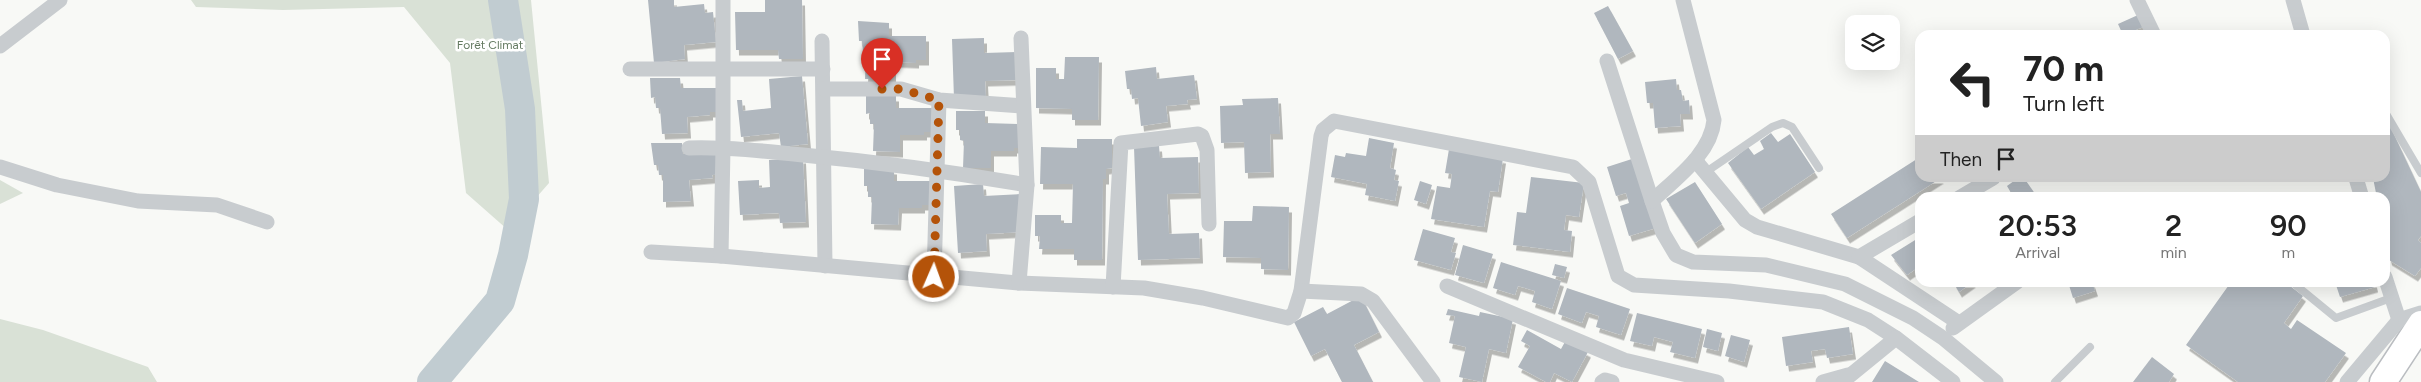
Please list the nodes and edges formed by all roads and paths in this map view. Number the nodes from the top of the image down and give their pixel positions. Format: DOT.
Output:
graph roads {
  1 [pos="60,0"];
  2 [pos="722,0"];
  3 [pos="1683,0"];
  4 [pos="2137,0"];
  5 [pos="2293,0"];
  6 [pos="2152,30"];
  7 [pos="2302,30"];
  8 [pos="1021,38"];
  9 [pos="822,41"];
  10 [pos="0,46"];
  11 [pos="1607,61"];
  12 [pos="723,68"];
  13 [pos="630,69"];
  14 [pos="823,69"];
  15 [pos="824,89"];
  16 [pos="939,100"];
  17 [pos="1023,106"];
  18 [pos="2390,120"];
  19 [pos="723,147"];
  20 [pos="689,148"];
  21 [pos="825,157"];
  22 [pos="1695,160"];
  23 [pos="0,167"];
  24 [pos="1819,168"];
  25 [pos="938,170"];
  26 [pos="1706,172"];
  27 [pos="2421,172"];
  28 [pos="1986,182"];
  29 [pos="1027,186"];
  30 [pos="1969,192"];
  31 [pos="1652,201"];
  32 [pos="267,222"];
  33 [pos="1915,223"];
  34 [pos="1209,224"];
  35 [pos="651,252"];
  36 [pos="721,256"];
  37 [pos="1859,257"];
  38 [pos="825,266"];
  39 [pos="934,277"];
  40 [pos="1019,283"];
  41 [pos="1447,286"];
  42 [pos="1113,287"];
  43 [pos="2010,287"];
  44 [pos="2298,287"];
  45 [pos="2388,287"];
  46 [pos="1301,291"];
  47 [pos="2391,298"];
  48 [pos="2421,313"];
  49 [pos="2410,322"];
  50 [pos="1959,323"];
  51 [pos="1896,338"];
  52 [pos="1943,338"];
  53 [pos="2090,347"];
  54 [pos="1845,379"];
  55 [pos="1432,382"];
  56 [pos="1602,382"];
  57 [pos="1612,382"];
  58 [pos="1717,382"];
  59 [pos="1823,382"];
  60 [pos="1953,382"];
  61 [pos="1996,382"];
  62 [pos="2055,382"];
  63 [pos="2347,382"];
  64 [pos="2383,382"];
  1 -- 10 [label="street"];
  2 -- 12 [label="street"];
  3 -- 22 [label="street"];
  4 -- 6 [label="street"];
  5 -- 7 [label="street"];
  8 -- 17 [label="street"];
  9 -- 14 [label="street"];
  11 -- 31 [label="street"];
  12 -- 13 [label="street"];
  12 -- 14 [label="street"];
  12 -- 19 [label="street"];
  14 -- 15 [label="street"];
  15 -- 16 [label="street"];
  15 -- 21 [label="street"];
  16 -- 17 [label="street"];
  16 -- 25 [label="street"];
  17 -- 29 [label="street"];
  18 -- 27 [label="lane"];
  19 -- 20 [label="street"];
  19 -- 21 [label="street"];
  19 -- 36 [label="street"];
  21 -- 25 [label="street"];
  21 -- 38 [label="street"];
  22 -- 26 [label="street"];
  22 -- 31 [label="street"];
  23 -- 32 [label="street"];
  24 -- 26 [label="lane"];
  25 -- 29 [label="street"];
  25 -- 39 [label="street"];
  26 -- 37 [label="street"];
  28 -- 30 [label="street"];
  29 -- 40 [label="street"];
  31 -- 52 [label="street"];
  33 -- 37 [label="street"];
  34 -- 42 [label="street"];
  35 -- 36 [label="street"];
  36 -- 38 [label="street"];
  37 -- 50 [label="street"];
  38 -- 39 [label="street"];
  39 -- 40 [label="street"];
  40 -- 42 [label="street"];
  41 -- 58 [label="street"];
  42 -- 46 [label="street"];
  43 -- 50 [label="street"];
  44 -- 47 [label="lane"];
  45 -- 47 [label="street"];
  46 -- 51 [label="street"];
  46 -- 55 [label="street"];
  47 -- 49 [label="street"];
  48 -- 49 [label="street"];
  49 -- 63 [label="street"];
  49 -- 64 [label="highway"];
  50 -- 52 [label="street"];
  51 -- 54 [label="street"];
  51 -- 60 [label="street"];
  52 -- 61 [label="street"];
  53 -- 62 [label="lane"];
  54 -- 59 [label="street"];
  56 -- 57 [label="street"];
}
